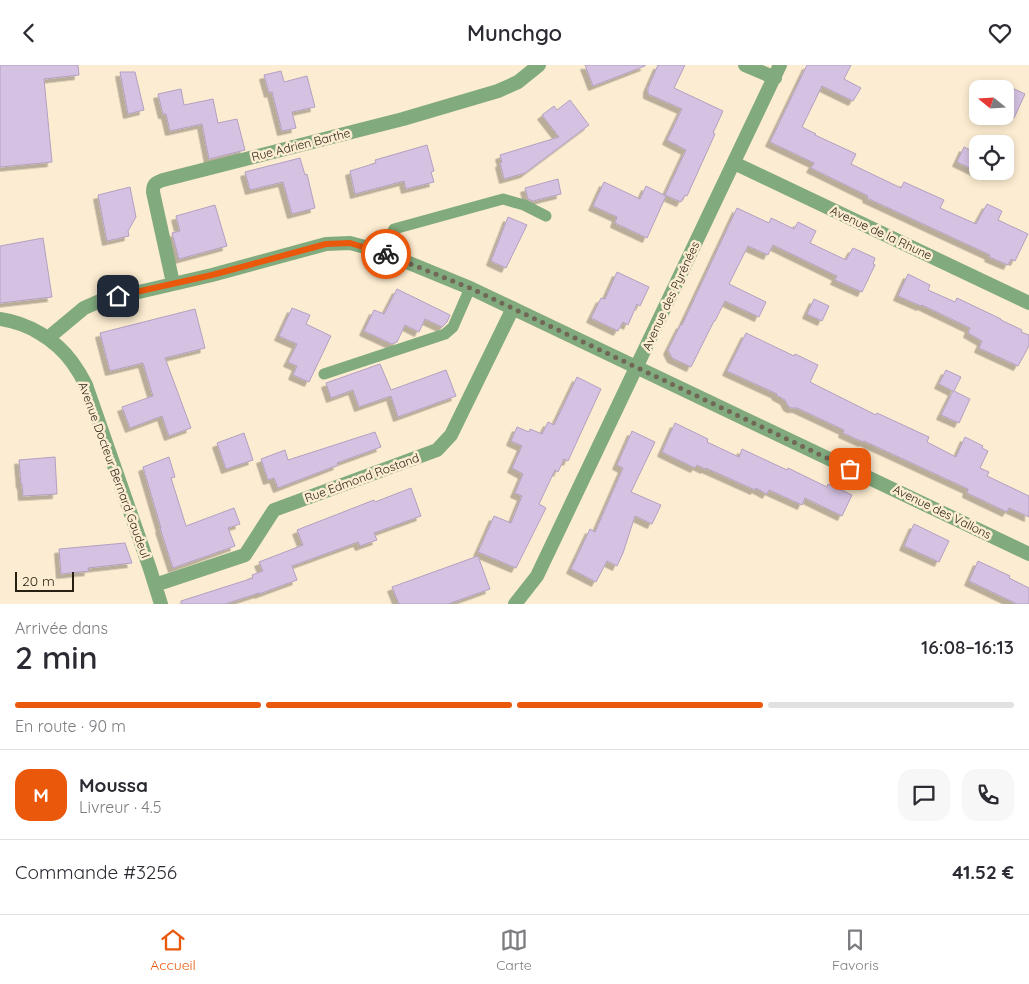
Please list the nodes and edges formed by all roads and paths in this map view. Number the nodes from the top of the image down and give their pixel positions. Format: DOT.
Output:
graph roads {
  1 [pos="539,65"];
  2 [pos="745,65"];
  3 [pos="780,65"];
  4 [pos="774,78"];
  5 [pos="734,163"];
  6 [pos="546,216"];
  7 [pos="380,251"];
  8 [pos="173,283"];
  9 [pos="470,288"];
  10 [pos="1029,303"];
  11 [pos="513,308"];
  12 [pos="0,319"];
  13 [pos="48,338"];
  14 [pos="638,367"];
  15 [pos="324,374"];
  16 [pos="1029,554"];
  17 [pos="155,585"];
  18 [pos="160,604"];
  19 [pos="515,604"];
  1 -- 8 [label="street, Rue Adrien Barthe"];
  2 -- 4 [label="street"];
  3 -- 4 [label="street, Avenue des Pyrénées"];
  4 -- 5 [label="street, Avenue des Pyrénées"];
  5 -- 10 [label="street, Avenue de la Rhune"];
  5 -- 14 [label="street, Avenue des Pyrénées"];
  6 -- 7 [label="lane"];
  7 -- 8 [label="street, Avenue des Vallons"];
  7 -- 9 [label="street, Avenue des Vallons"];
  8 -- 13 [label="street, Avenue des Vallons"];
  9 -- 11 [label="street, Avenue des Vallons"];
  9 -- 15 [label="lane"];
  11 -- 14 [label="street, Avenue des Vallons"];
  11 -- 17 [label="street, Rue Edmond Rostand"];
  12 -- 13 [label="street, Avenue Docteur Bernard Gaudeul"];
  13 -- 17 [label="street, Avenue Docteur Bernard Gaudeul"];
  14 -- 16 [label="street, Avenue des Vallons"];
  14 -- 19 [label="street, Avenue des Pyrénées"];
  17 -- 18 [label="street, Avenue Docteur Bernard Gaudeul"];
}
